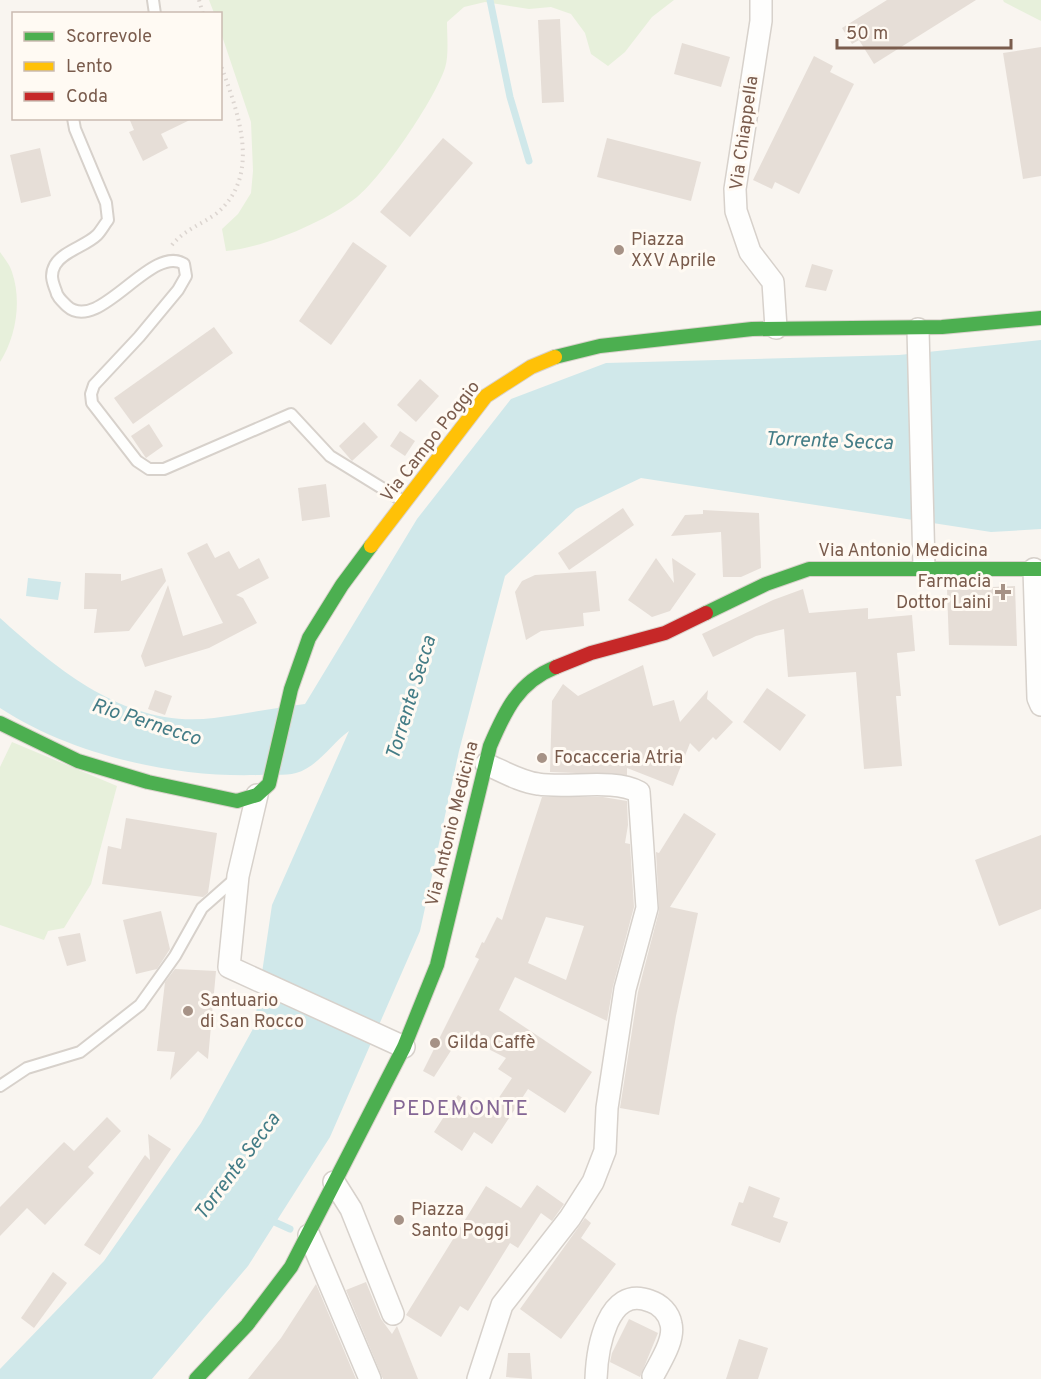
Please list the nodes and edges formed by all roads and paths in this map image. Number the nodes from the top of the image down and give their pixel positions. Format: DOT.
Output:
graph roads {
  1 [pos="761,0"];
  2 [pos="222,68"];
  3 [pos="73,120"];
  4 [pos="164,261"];
  5 [pos="1041,318"];
  6 [pos="776,328"];
  7 [pos="918,335"];
  8 [pos="406,503"];
  9 [pos="924,567"];
  10 [pos="1038,569"];
  11 [pos="1041,705"];
  12 [pos="0,723"];
  13 [pos="486,764"];
  14 [pos="263,789"];
  15 [pos="238,876"];
  16 [pos="398,1045"];
  17 [pos="0,1086"];
  18 [pos="334,1182"];
  19 [pos="309,1235"];
  20 [pos="393,1314"];
  21 [pos="206,1375"];
  22 [pos="653,1376"];
  23 [pos="370,1379"];
  24 [pos="478,1379"];
  25 [pos="596,1379"];
  1 -- 6 [label="street, Via Chiappella"];
  2 -- 4 [label="path"];
  3 -- 4 [label="lane"];
  4 -- 8 [label="lane"];
  5 -- 7 [label="main road, Via Campo Poggio"];
  6 -- 7 [label="main road, Via Campo Poggio"];
  6 -- 8 [label="main road, Via Campo Poggio"];
  7 -- 9 [label="street"];
  8 -- 14 [label="main road, Via Campo Poggio"];
  9 -- 10 [label="main road, Via Antonio Medicina"];
  9 -- 13 [label="main road, Via Antonio Medicina"];
  10 -- 11 [label="street"];
  12 -- 14 [label="main road"];
  13 -- 16 [label="main road, Via Antonio Medicina"];
  13 -- 24 [label="street"];
  14 -- 15 [label="street"];
  15 -- 16 [label="street"];
  15 -- 17 [label="lane"];
  16 -- 18 [label="main road, Via Antonio Medicina"];
  18 -- 19 [label="main road, Via Antonio Medicina"];
  18 -- 20 [label="street"];
  19 -- 21 [label="main road, Via Antonio Medicina"];
  19 -- 23 [label="street"];
  22 -- 25 [label="street"];
}
